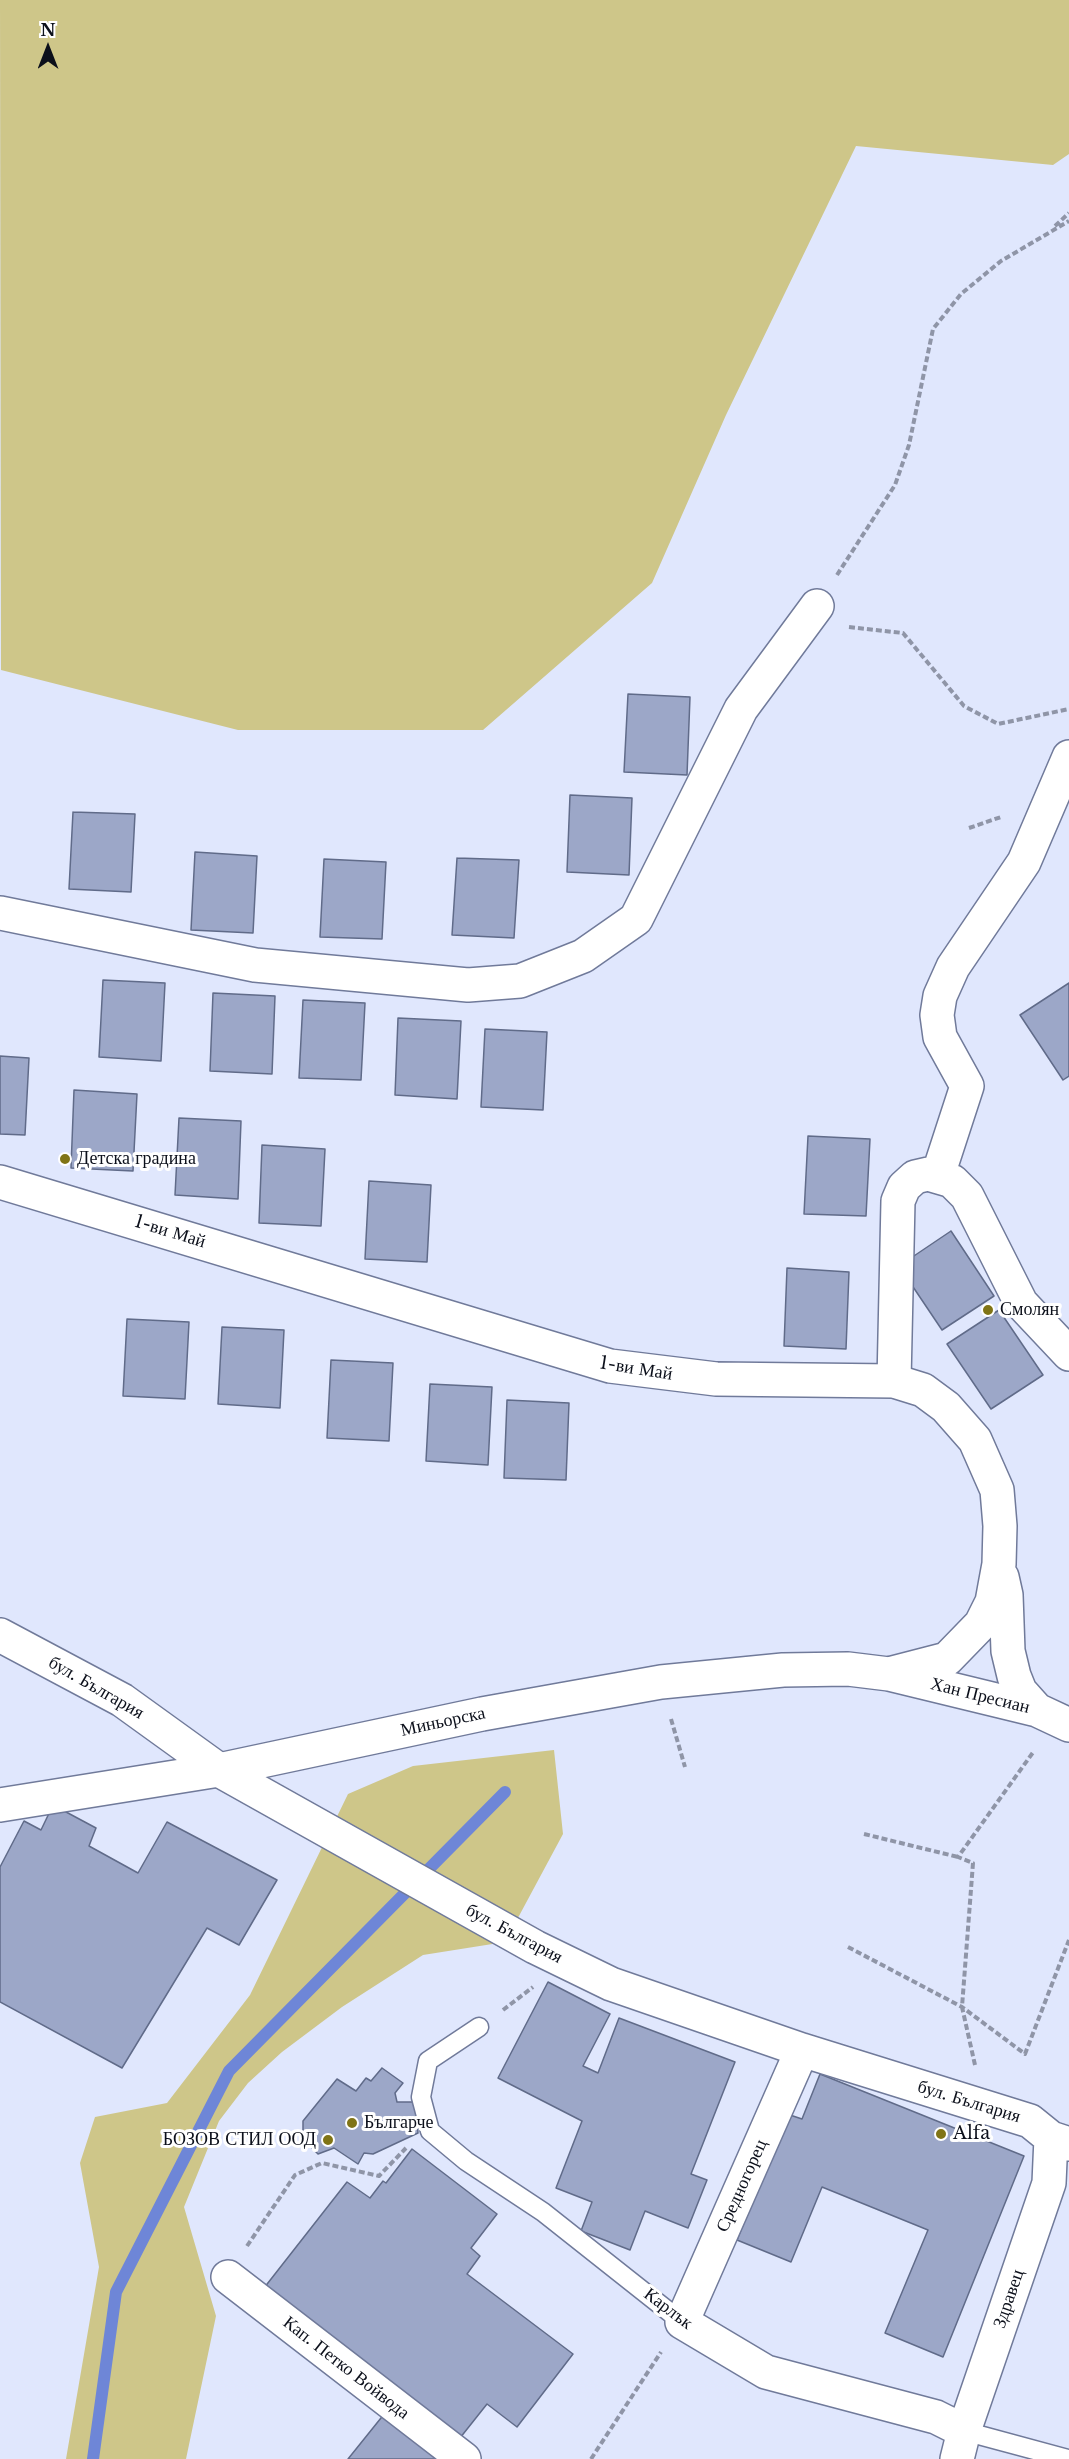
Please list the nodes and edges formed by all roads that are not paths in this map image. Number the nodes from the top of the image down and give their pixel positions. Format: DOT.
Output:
graph roads {
  1 [pos="817,606"];
  2 [pos="1069,757"];
  3 [pos="0,913"];
  4 [pos="938,1175"];
  5 [pos="0,1182"];
  6 [pos="1069,1354"];
  7 [pos="894,1381"];
  8 [pos="999,1564"];
  9 [pos="0,1635"];
  10 [pos="889,1674"];
  11 [pos="1054,1718"];
  12 [pos="219,1770"];
  13 [pos="0,1805"];
  14 [pos="479,2027"];
  15 [pos="802,2050"];
  16 [pos="1060,2141"];
  17 [pos="228,2277"];
  18 [pos="682,2322"];
  19 [pos="960,2445"];
  20 [pos="464,2459"];
  21 [pos="1068,2459"];
  1 -- 3 [label="street"];
  2 -- 4 [label="street"];
  4 -- 6 [label="street"];
  4 -- 7 [label="street"];
  5 -- 7 [label="street, 1-ви Май"];
  7 -- 8 [label="street, 1-ви Май"];
  8 -- 10 [label="street, 1-ви Май"];
  8 -- 11 [label="street"];
  9 -- 12 [label="street, бул. България"];
  10 -- 11 [label="street, Хан Пресиан"];
  10 -- 12 [label="street, Миньорска"];
  12 -- 13 [label="street, Миньорска"];
  12 -- 15 [label="street, бул. България"];
  14 -- 18 [label="lane, Карлък"];
  15 -- 16 [label="street, бул. България"];
  15 -- 18 [label="street, Средногорец"];
  16 -- 19 [label="street, Здравец"];
  17 -- 20 [label="street, Кап. Петко Войвода"];
  18 -- 19 [label="street, Карлък"];
  19 -- 21 [label="lane, Карлък"];
}
